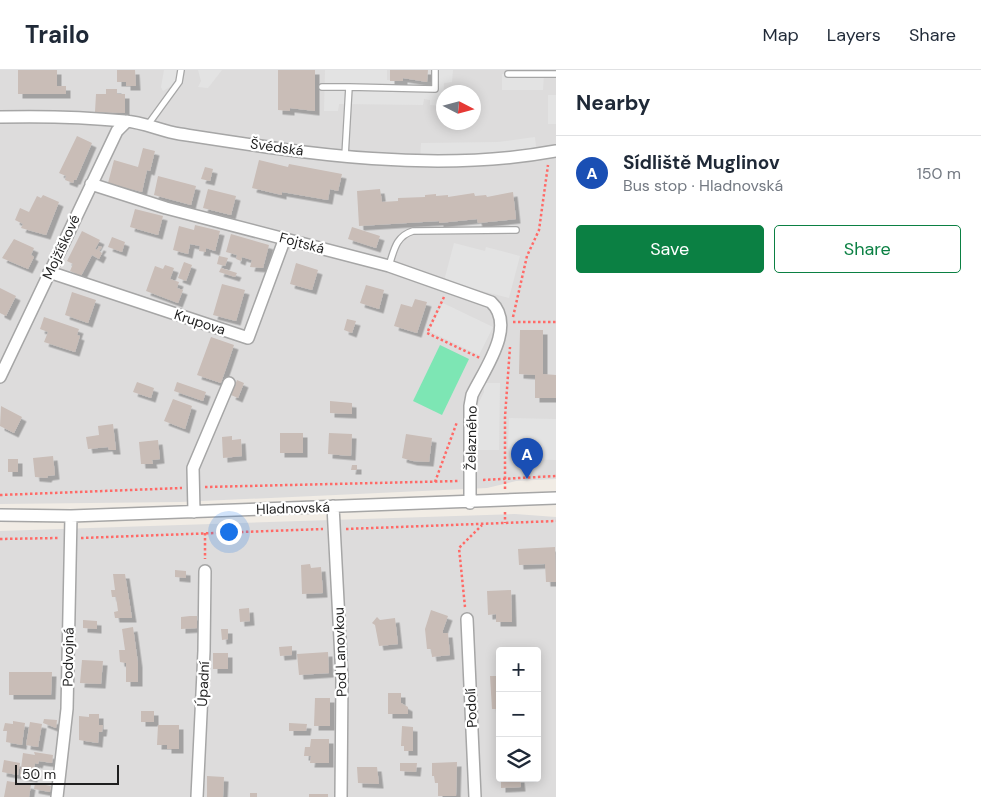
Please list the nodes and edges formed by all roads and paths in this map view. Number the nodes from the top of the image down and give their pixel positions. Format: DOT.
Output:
graph roads {
  1 [pos="181,70"];
  2 [pos="435,70"];
  3 [pos="536,72"];
  4 [pos="508,74"];
  5 [pos="556,74"];
  6 [pos="322,87"];
  7 [pos="349,87"];
  8 [pos="0,117"];
  9 [pos="127,121"];
  10 [pos="147,126"];
  11 [pos="554,152"];
  12 [pos="345,156"];
  13 [pos="91,184"];
  14 [pos="516,230"];
  15 [pos="285,238"];
  16 [pos="389,266"];
  17 [pos="49,272"];
  18 [pos="452,291"];
  19 [pos="502,320"];
  20 [pos="556,322"];
  21 [pos="510,341"];
  22 [pos="478,367"];
  23 [pos="0,377"];
  24 [pos="229,383"];
  25 [pos="460,415"];
  26 [pos="556,476"];
  27 [pos="505,478"];
  28 [pos="470,480"];
  29 [pos="435,482"];
  30 [pos="193,487"];
  31 [pos="0,494"];
  32 [pos="556,498"];
  33 [pos="470,503"];
  34 [pos="333,506"];
  35 [pos="194,512"];
  36 [pos="0,515"];
  37 [pos="71,516"];
  38 [pos="556,521"];
  39 [pos="483,524"];
  40 [pos="334,529"];
  41 [pos="205,534"];
  42 [pos="71,538"];
  43 [pos="0,539"];
  44 [pos="205,571"];
  45 [pos="467,619"];
  46 [pos="57,797"];
  47 [pos="197,797"];
  48 [pos="341,797"];
  49 [pos="475,797"];
  1 -- 10 [label="lane"];
  2 -- 7 [label="lane"];
  3 -- 4 [label="lane"];
  3 -- 5 [label="lane"];
  6 -- 7 [label="lane"];
  7 -- 12 [label="lane"];
  8 -- 9 [label="street, Švédská"];
  9 -- 10 [label="street, Švédská"];
  9 -- 13 [label="street, Mojžíškové"];
  10 -- 12 [label="street, Švédská"];
  11 -- 12 [label="street, Švédská"];
  11 -- 20 [label="path"];
  13 -- 15 [label="street, Fojtská"];
  13 -- 17 [label="street, Mojžíškové"];
  14 -- 16 [label="lane"];
  15 -- 16 [label="street, Fojtská"];
  15 -- 17 [label="street, Krupova"];
  16 -- 18 [label="street, Fojtská"];
  17 -- 23 [label="street, Mojžíškové"];
  18 -- 19 [label="street, Fojtská"];
  18 -- 22 [label="path"];
  19 -- 28 [label="street, Želazného"];
  21 -- 27 [label="path"];
  24 -- 30 [label="street"];
  25 -- 29 [label="path"];
  26 -- 27 [label="path"];
  27 -- 28 [label="path"];
  28 -- 29 [label="path"];
  28 -- 33 [label="street, Želazného"];
  29 -- 30 [label="path"];
  30 -- 31 [label="path"];
  30 -- 35 [label="street"];
  32 -- 33 [label="street, Hladnovská"];
  33 -- 34 [label="street, Hladnovská"];
  34 -- 35 [label="street, Hladnovská"];
  34 -- 40 [label="street, Pod Lanovkou"];
  35 -- 37 [label="street, Hladnovská"];
  36 -- 37 [label="street, Hladnovská"];
  37 -- 42 [label="street, Podvojná"];
  38 -- 39 [label="path"];
  39 -- 40 [label="path"];
  39 -- 45 [label="path"];
  40 -- 41 [label="path"];
  40 -- 48 [label="street, Pod Lanovkou"];
  41 -- 42 [label="path"];
  41 -- 44 [label="path"];
  42 -- 43 [label="path"];
  42 -- 46 [label="street, Podvojná"];
  44 -- 47 [label="street, Úpadní"];
  45 -- 49 [label="street, Podolí"];
}
